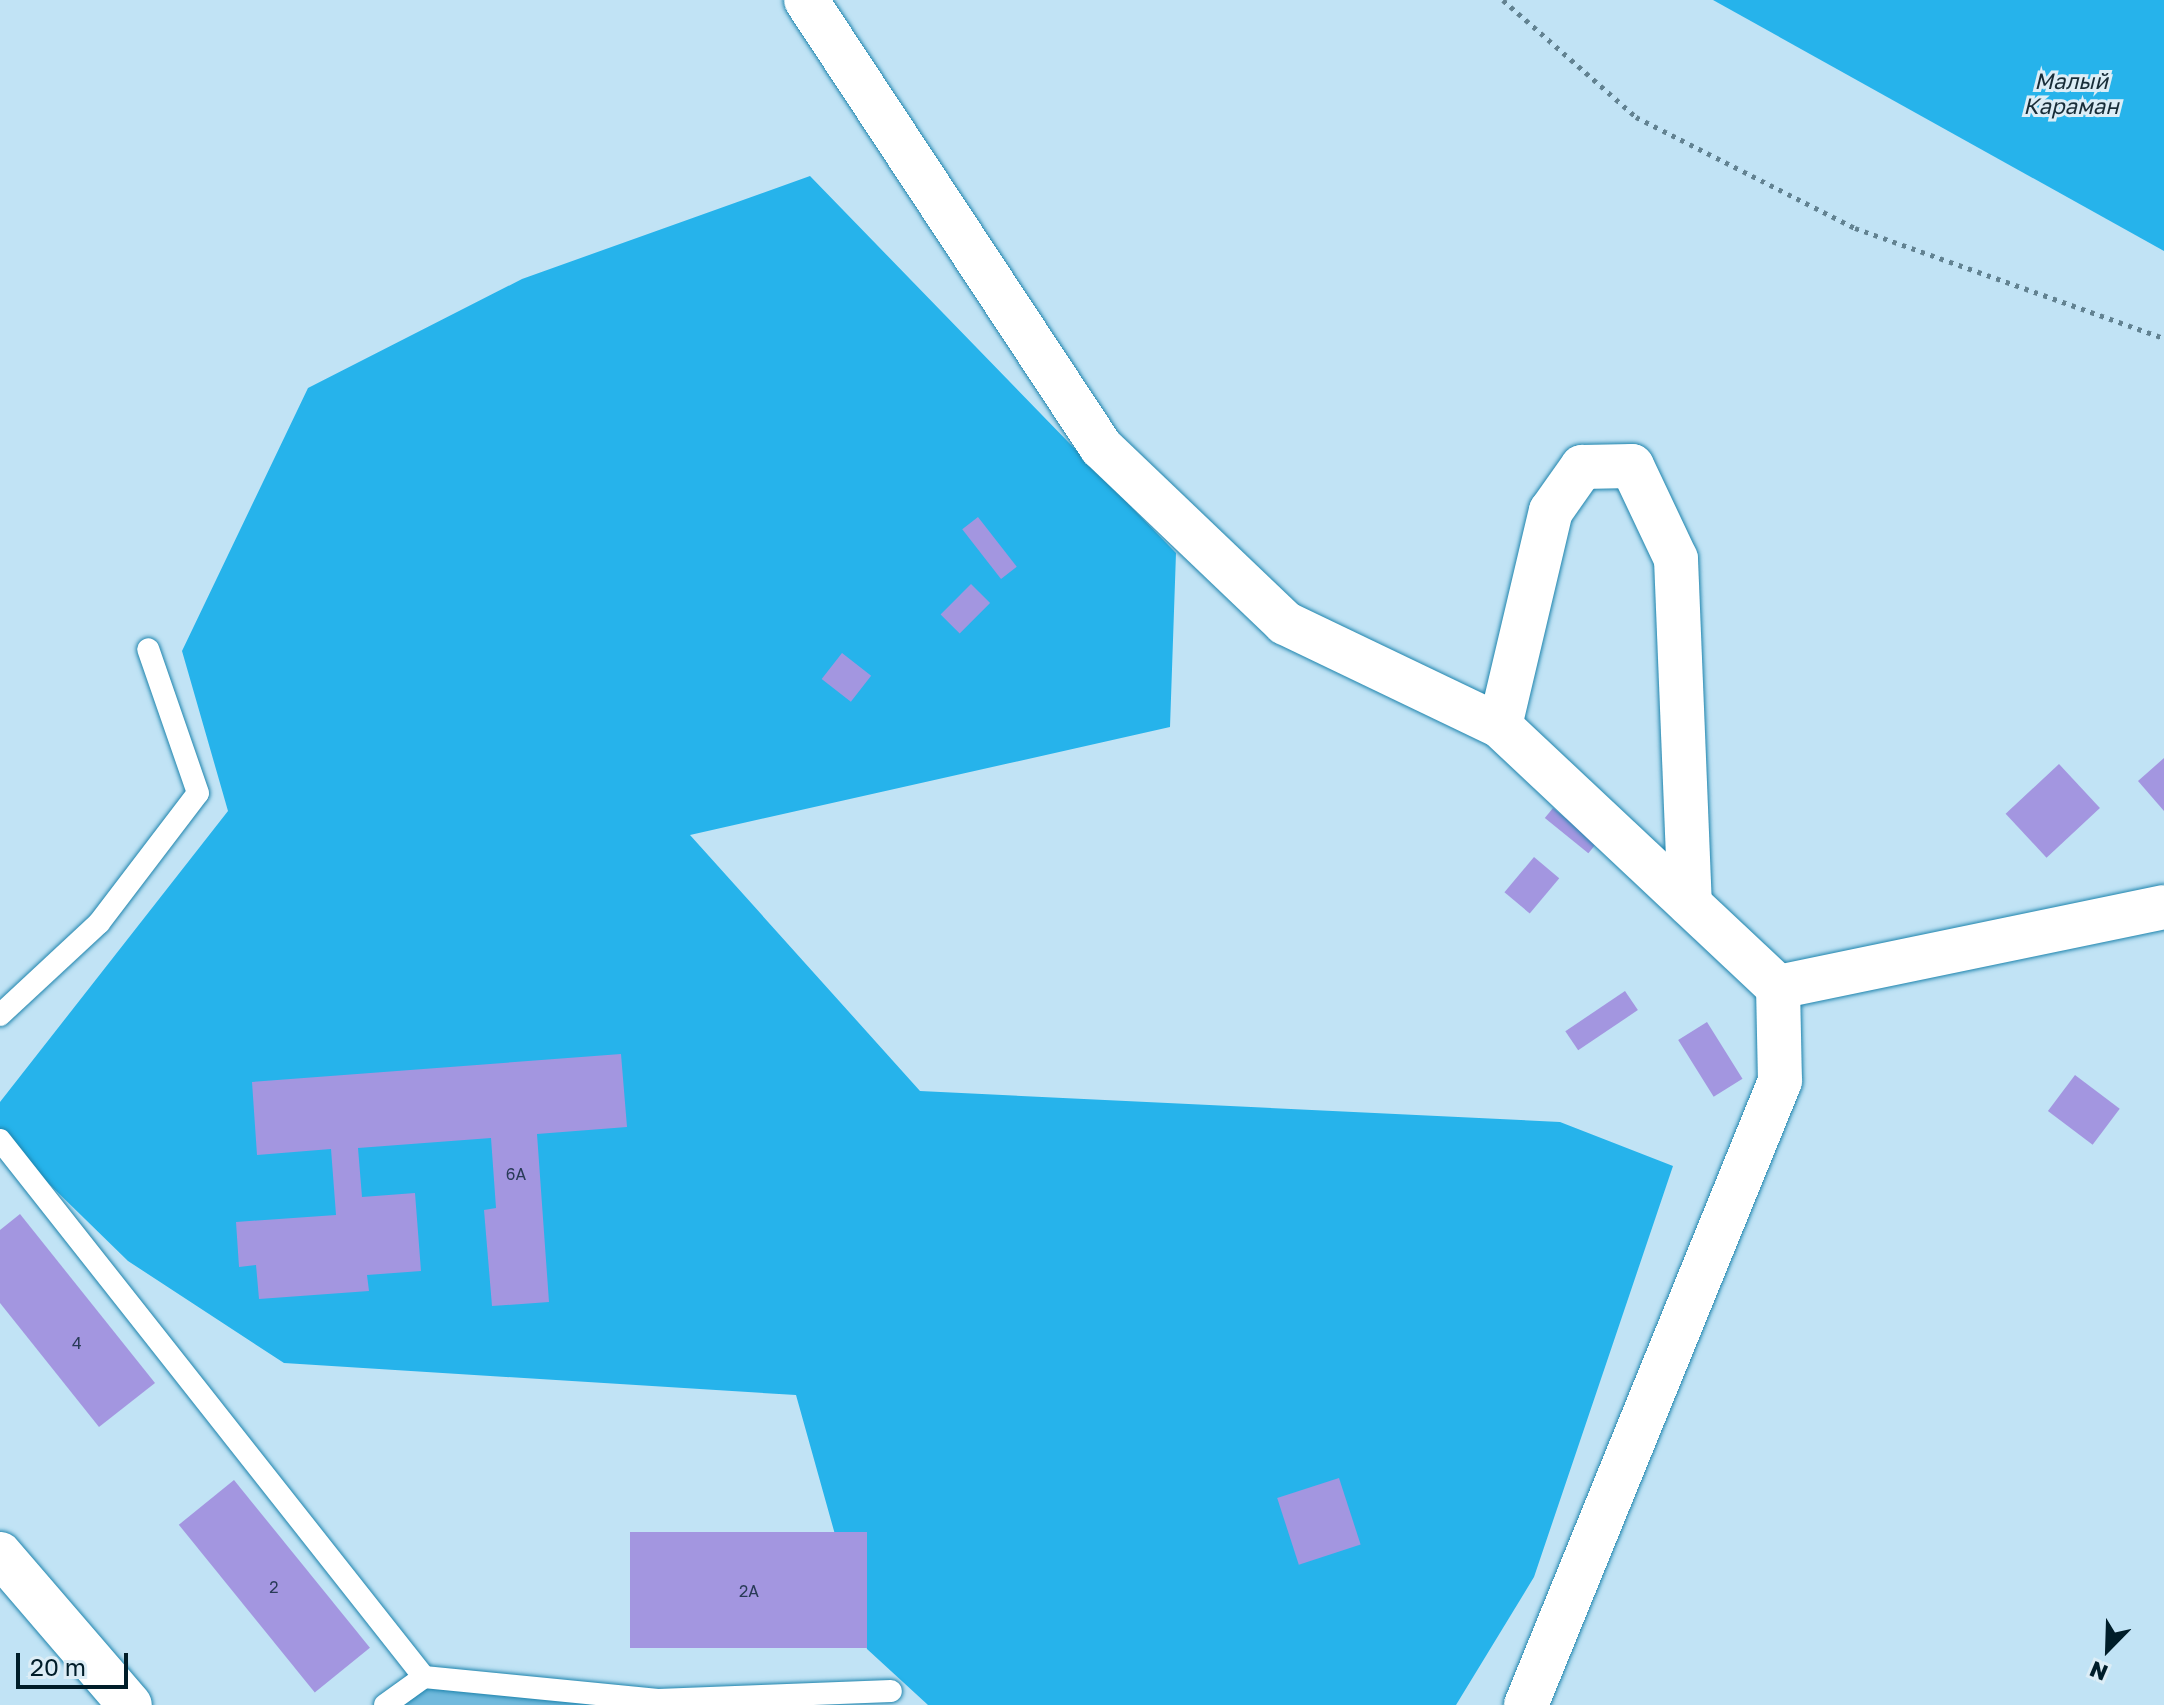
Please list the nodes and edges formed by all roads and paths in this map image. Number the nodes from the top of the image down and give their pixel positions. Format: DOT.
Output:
graph roads {
  1 [pos="806,0"];
  2 [pos="1503,0"];
  3 [pos="2164,338"];
  4 [pos="148,649"];
  5 [pos="1500,726"];
  6 [pos="1690,904"];
  7 [pos="2164,907"];
  8 [pos="1778,987"];
  9 [pos="0,1015"];
  10 [pos="0,1140"];
  11 [pos="0,1555"];
  12 [pos="424,1677"];
  13 [pos="891,1691"];
  14 [pos="130,1705"];
  15 [pos="385,1705"];
  16 [pos="1526,1705"];
  1 -- 5 [label="street"];
  2 -- 3 [label="path"];
  4 -- 9 [label="lane"];
  5 -- 6 [label="street"];
  5 -- 6 [label="street"];
  6 -- 8 [label="street"];
  7 -- 8 [label="street"];
  8 -- 16 [label="street"];
  10 -- 12 [label="lane"];
  11 -- 14 [label="street"];
  12 -- 13 [label="lane"];
  12 -- 15 [label="lane"];
}
